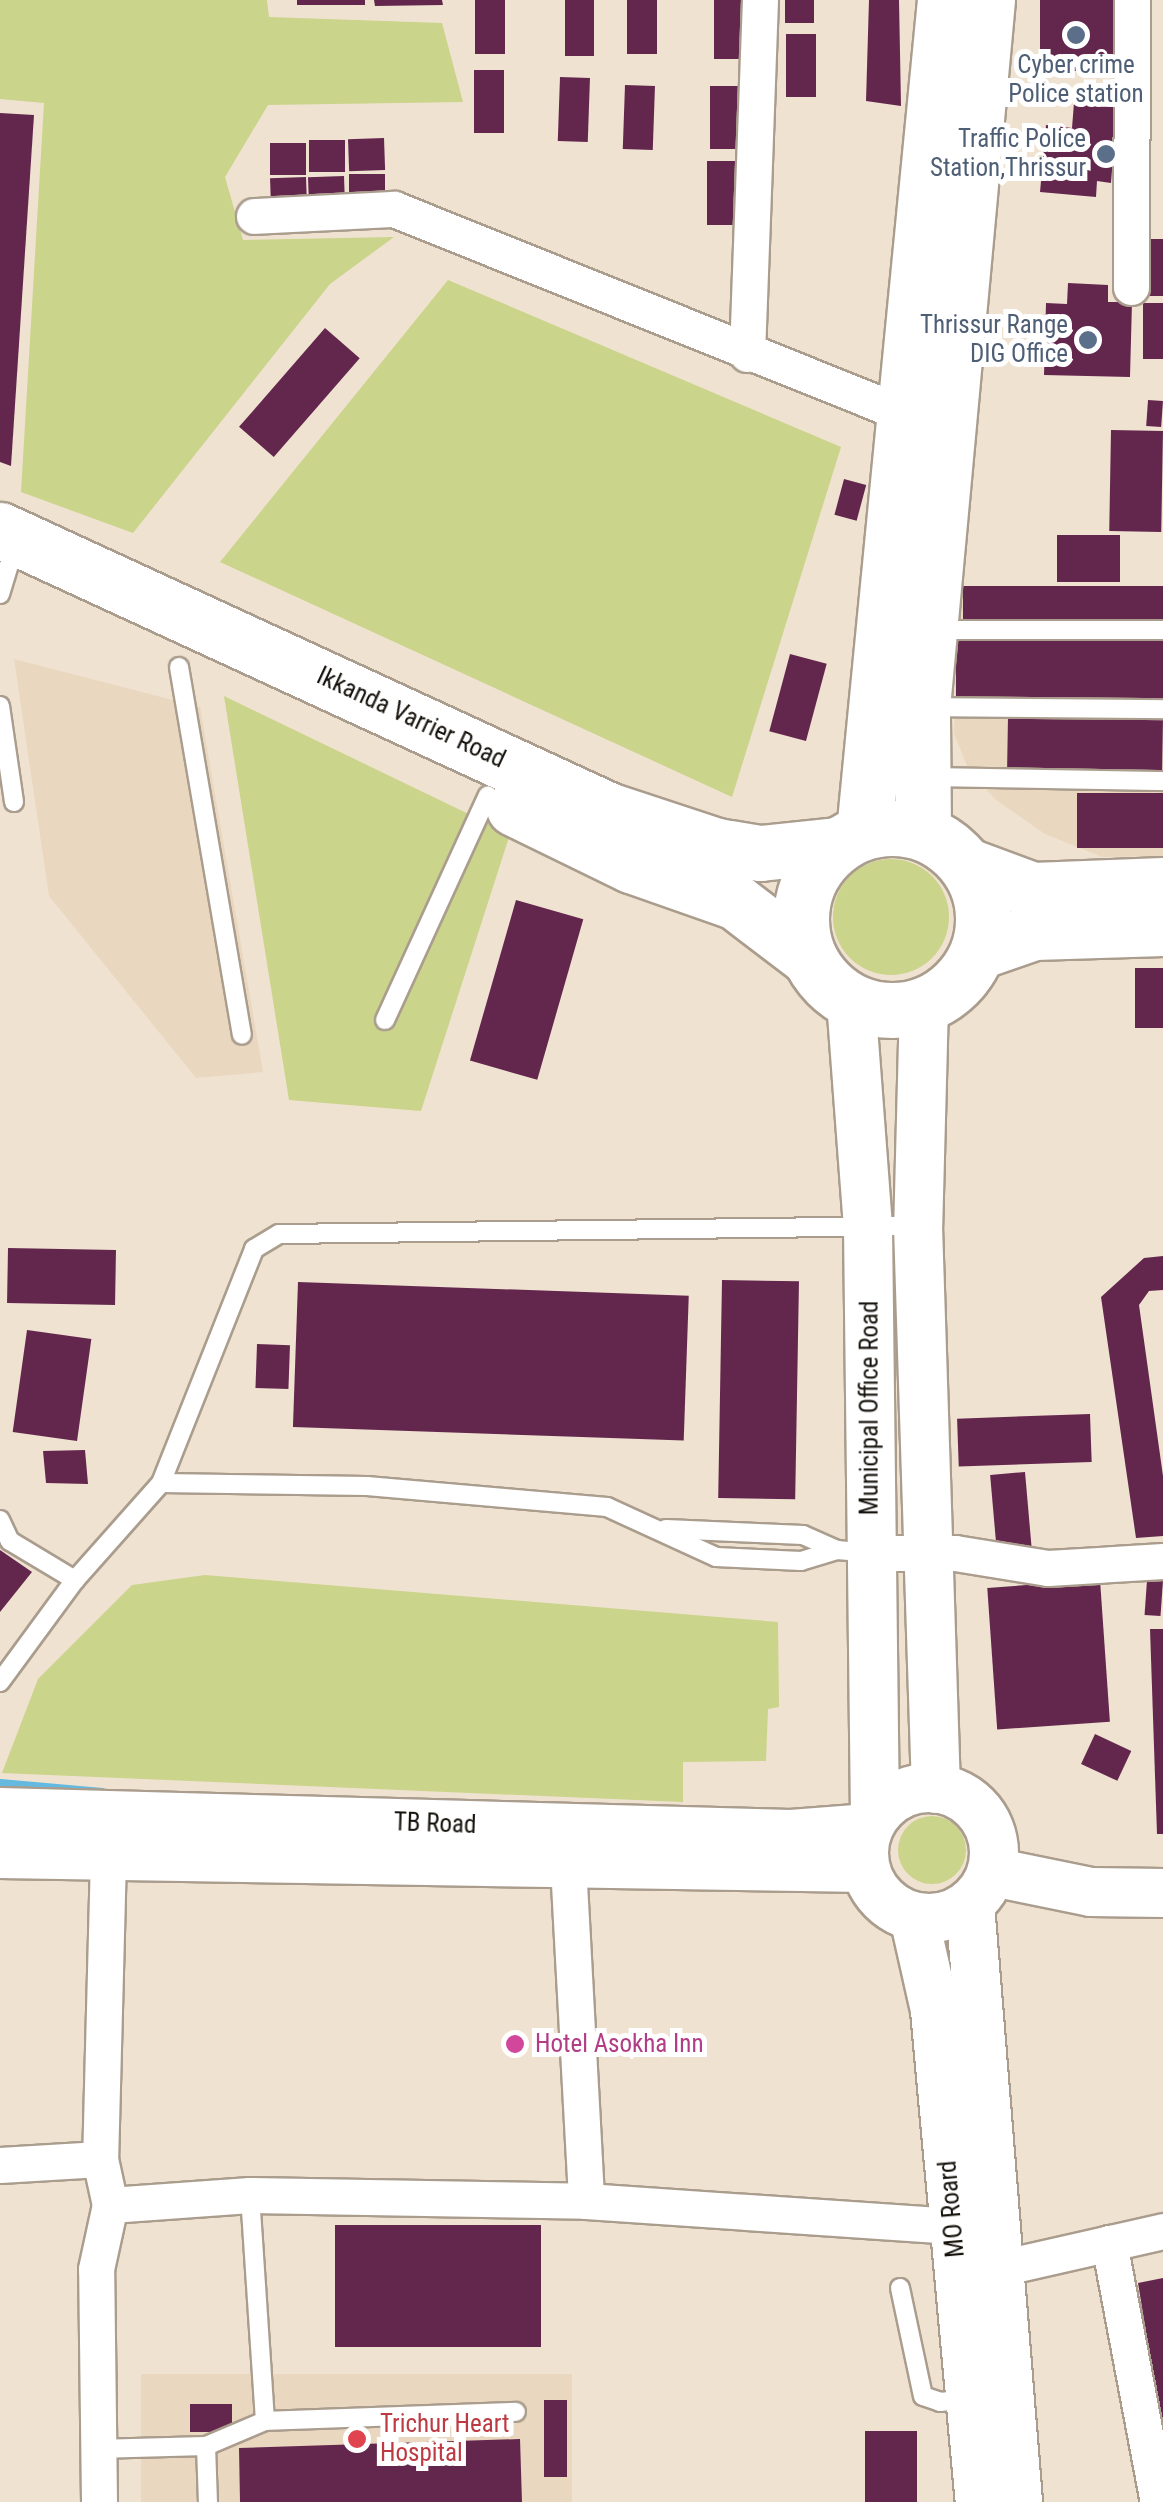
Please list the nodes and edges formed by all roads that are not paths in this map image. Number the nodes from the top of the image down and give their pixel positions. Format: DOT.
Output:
graph roads {
  1 [pos="760,0"];
  2 [pos="945,0"];
  3 [pos="987,0"];
  4 [pos="1132,0"];
  5 [pos="254,216"];
  6 [pos="1131,287"];
  7 [pos="747,354"];
  8 [pos="907,415"];
  9 [pos="2,563"];
  10 [pos="930,630"];
  11 [pos="1163,630"];
  12 [pos="180,667"];
  13 [pos="0,706"];
  14 [pos="922,707"];
  15 [pos="1163,709"];
  16 [pos="922,777"];
  17 [pos="1163,782"];
  18 [pos="488,795"];
  19 [pos="14,802"];
  20 [pos="923,832"];
  21 [pos="850,838"];
  22 [pos="968,866"];
  23 [pos="1163,885"];
  24 [pos="1163,928"];
  25 [pos="979,951"];
  26 [pos="808,957"];
  27 [pos="850,1001"];
  28 [pos="924,1004"];
  29 [pos="385,1020"];
  30 [pos="242,1035"];
  31 [pos="868,1226"];
  32 [pos="918,1226"];
  33 [pos="160,1482"];
  34 [pos="0,1520"];
  35 [pos="654,1529"];
  36 [pos="854,1552"];
  37 [pos="925,1554"];
  38 [pos="1163,1561"];
  39 [pos="75,1580"];
  40 [pos="0,1682"];
  41 [pos="936,1788"];
  42 [pos="0,1812"];
  43 [pos="870,1837"];
  44 [pos="0,1854"];
  45 [pos="108,1858"];
  46 [pos="568,1866"];
  47 [pos="981,1888"];
  48 [pos="1163,1893"];
  49 [pos="914,1917"];
  50 [pos="100,2159"];
  51 [pos="0,2165"];
  52 [pos="250,2196"];
  53 [pos="586,2201"];
  54 [pos="110,2204"];
  55 [pos="953,2226"];
  56 [pos="1163,2231"];
  57 [pos="1109,2243"];
  58 [pos="996,2268"];
  59 [pos="900,2288"];
  60 [pos="970,2399"];
  61 [pos="516,2412"];
  62 [pos="266,2421"];
  63 [pos="206,2446"];
  64 [pos="96,2449"];
  65 [pos="99,2502"];
  66 [pos="208,2502"];
  67 [pos="980,2502"];
  68 [pos="1018,2502"];
  69 [pos="1158,2502"];
  1 -- 7 [label="street"];
  2 -- 8 [label="main road"];
  3 -- 10 [label="main road"];
  4 -- 6 [label="street"];
  5 -- 7 [label="street"];
  7 -- 8 [label="street"];
  8 -- 21 [label="main road"];
  9 -- 18 [label="main road, Ikkanda Varrier Road"];
  9 -- 21 [label="main road, Ikkanda Varrier Road"];
  10 -- 11 [label="lane"];
  10 -- 14 [label="main road"];
  12 -- 30 [label="lane"];
  13 -- 19 [label="lane"];
  14 -- 15 [label="lane"];
  14 -- 16 [label="main road"];
  16 -- 17 [label="lane"];
  16 -- 20 [label="main road"];
  18 -- 26 [label="main road, Ikkanda Varrier Road"];
  18 -- 29 [label="lane"];
  20 -- 21 [label="main road"];
  20 -- 22 [label="main road"];
  21 -- 26 [label="main road"];
  22 -- 23 [label="main road"];
  22 -- 25 [label="main road"];
  24 -- 25 [label="main road"];
  25 -- 28 [label="main road"];
  26 -- 27 [label="main road"];
  27 -- 28 [label="main road"];
  27 -- 31 [label="main road, Municipal Office Road"];
  28 -- 32 [label="main road"];
  31 -- 32 [label="lane"];
  31 -- 33 [label="lane"];
  31 -- 36 [label="main road, Municipal Office Road"];
  32 -- 37 [label="main road"];
  33 -- 35 [label="lane"];
  33 -- 39 [label="lane"];
  34 -- 39 [label="lane"];
  35 -- 36 [label="lane"];
  35 -- 36 [label="lane"];
  36 -- 37 [label="street"];
  36 -- 43 [label="main road, Municipal Office Road"];
  37 -- 38 [label="street"];
  37 -- 41 [label="main road"];
  39 -- 40 [label="lane"];
  41 -- 43 [label="main road"];
  41 -- 47 [label="main road"];
  42 -- 43 [label="main road, TB Road"];
  43 -- 46 [label="main road"];
  43 -- 49 [label="main road"];
  44 -- 45 [label="main road"];
  45 -- 46 [label="main road"];
  45 -- 50 [label="street"];
  46 -- 53 [label="street"];
  47 -- 48 [label="main road"];
  47 -- 49 [label="main road"];
  47 -- 58 [label="main road"];
  49 -- 55 [label="main road, MO Roard"];
  50 -- 51 [label="street"];
  50 -- 54 [label="street"];
  52 -- 53 [label="street"];
  52 -- 54 [label="street"];
  52 -- 62 [label="lane"];
  53 -- 55 [label="street"];
  54 -- 64 [label="street"];
  55 -- 60 [label="main road, MO Roard"];
  56 -- 57 [label="street"];
  57 -- 58 [label="street"];
  57 -- 69 [label="street"];
  58 -- 68 [label="main road"];
  59 -- 60 [label="lane"];
  60 -- 67 [label="main road, MO Roard"];
  61 -- 62 [label="lane"];
  62 -- 63 [label="lane"];
  63 -- 64 [label="lane"];
  63 -- 66 [label="lane"];
  64 -- 65 [label="street"];
}
